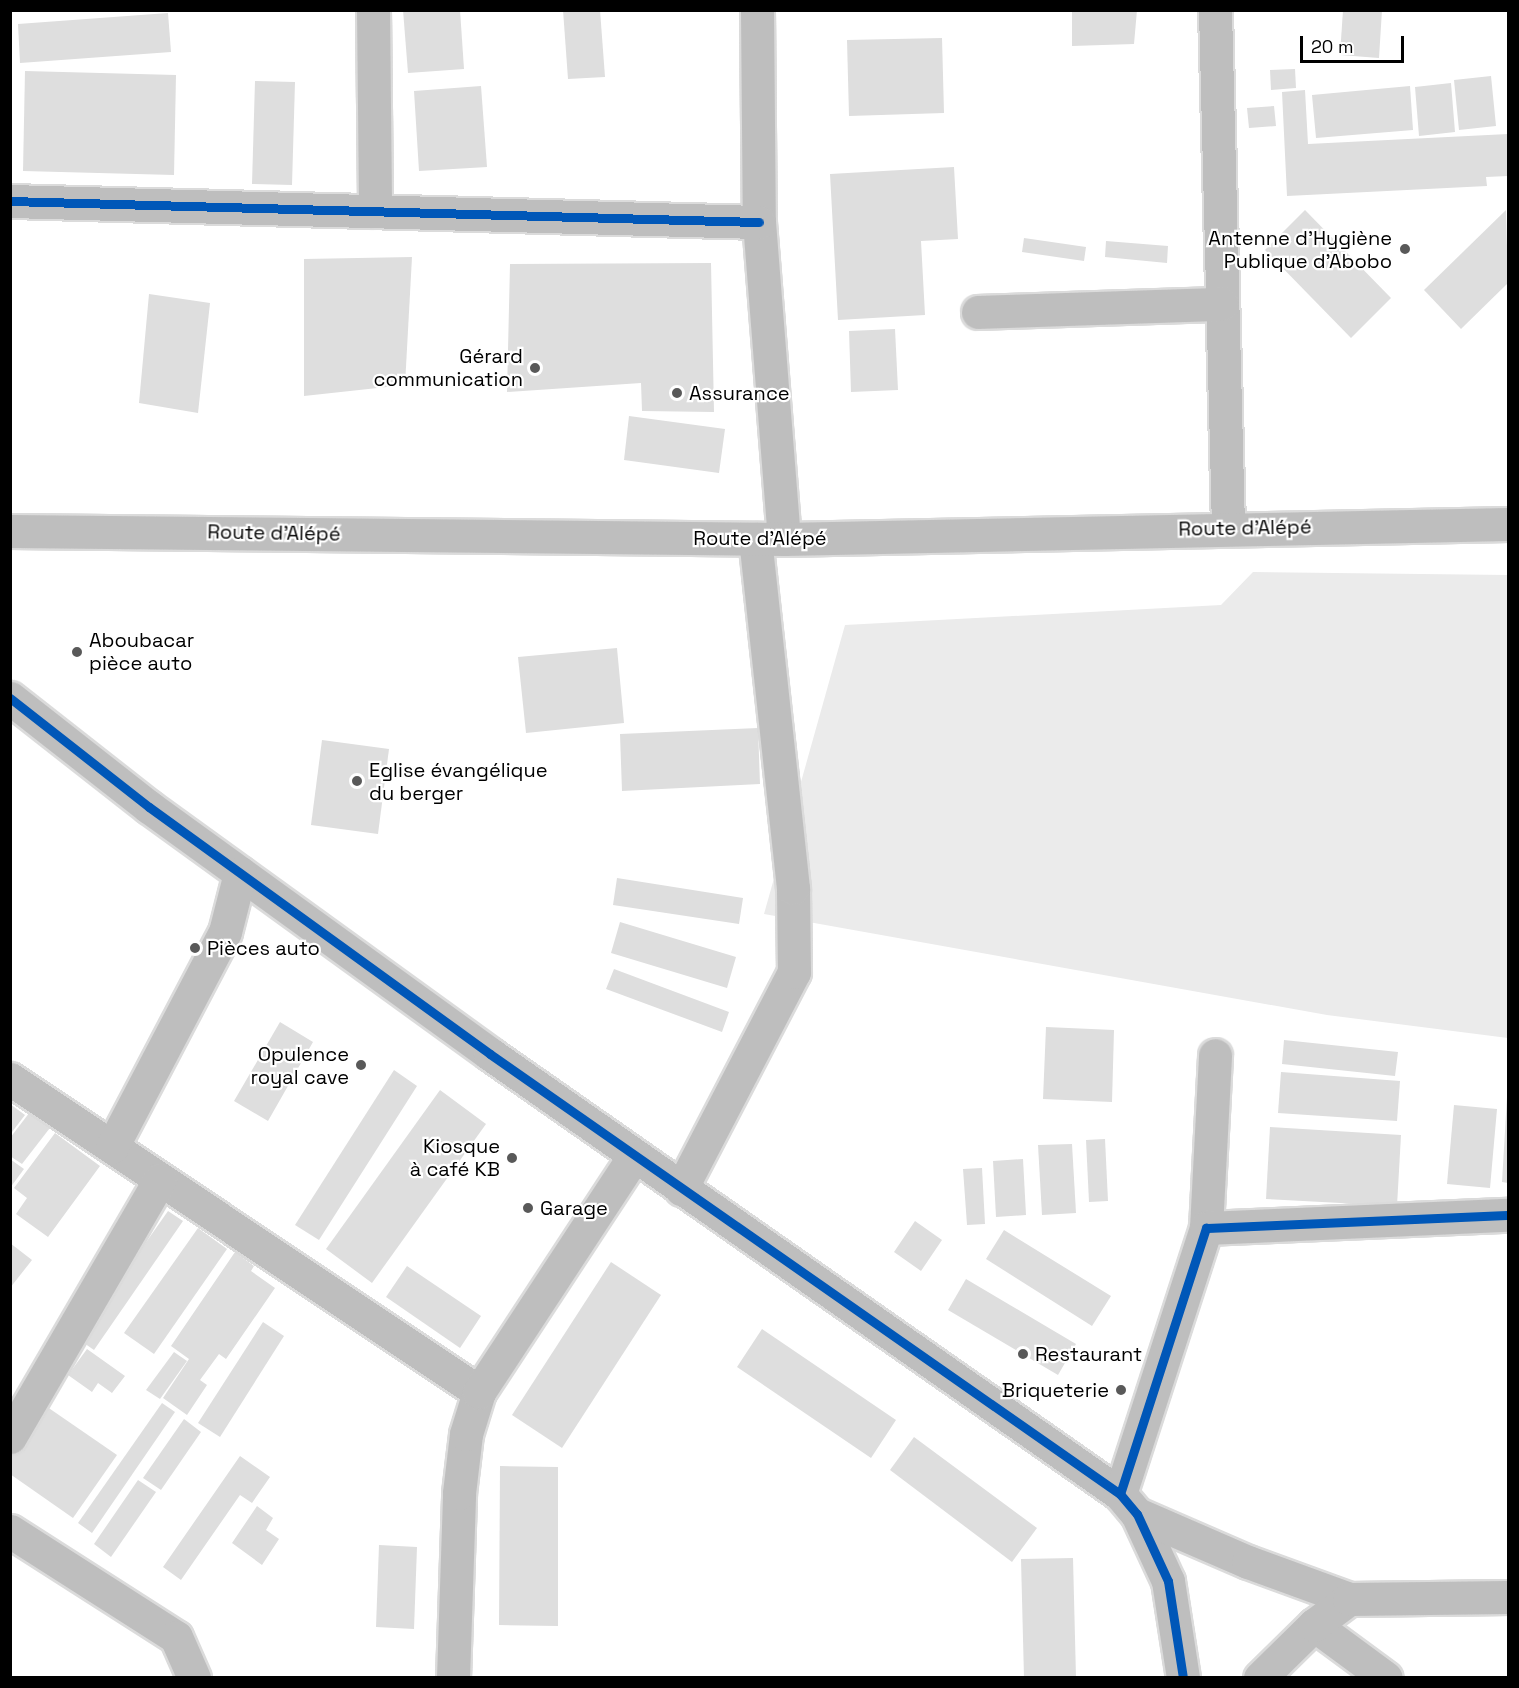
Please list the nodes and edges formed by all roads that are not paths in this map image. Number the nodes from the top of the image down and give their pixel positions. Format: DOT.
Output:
graph roads {
  1 [pos="372,10"];
  2 [pos="757,10"];
  3 [pos="1215,10"];
  4 [pos="10,201"];
  5 [pos="375,211"];
  6 [pos="759,222"];
  7 [pos="1222,304"];
  8 [pos="978,312"];
  9 [pos="1509,524"];
  10 [pos="1228,528"];
  11 [pos="10,531"];
  12 [pos="769,539"];
  13 [pos="10,698"];
  14 [pos="240,873"];
  15 [pos="1215,1055"];
  16 [pos="10,1079"];
  17 [pos="112,1147"];
  18 [pos="634,1156"];
  19 [pos="160,1179"];
  20 [pos="681,1189"];
  21 [pos="1509,1215"];
  22 [pos="1206,1228"];
  23 [pos="479,1392"];
  24 [pos="10,1437"];
  25 [pos="1128,1504"];
  26 [pos="10,1531"];
  27 [pos="1509,1597"];
  28 [pos="1349,1599"];
  29 [pos="1314,1625"];
  30 [pos="194,1677"];
  31 [pos="453,1677"];
  32 [pos="1183,1677"];
  33 [pos="1260,1677"];
  34 [pos="1386,1677"];
  1 -- 5 [label="street"];
  2 -- 6 [label="street"];
  3 -- 7 [label="street"];
  4 -- 5 [label="street"];
  5 -- 6 [label="street"];
  6 -- 12 [label="street"];
  7 -- 8 [label="street"];
  7 -- 10 [label="street"];
  9 -- 10 [label="street, Route d'Alépé"];
  10 -- 12 [label="street, Route d'Alépé"];
  11 -- 12 [label="street, Route d'Alépé"];
  12 -- 20 [label="street"];
  13 -- 14 [label="street"];
  14 -- 17 [label="street"];
  14 -- 18 [label="street"];
  15 -- 22 [label="street"];
  16 -- 17 [label="street"];
  17 -- 19 [label="street"];
  18 -- 20 [label="street"];
  18 -- 23 [label="street"];
  19 -- 23 [label="street"];
  19 -- 24 [label="street"];
  20 -- 25 [label="street"];
  21 -- 22 [label="street"];
  22 -- 25 [label="street"];
  23 -- 31 [label="street"];
  25 -- 28 [label="street"];
  25 -- 32 [label="street"];
  26 -- 30 [label="street"];
  27 -- 28 [label="street"];
  28 -- 29 [label="street"];
  29 -- 33 [label="street"];
  29 -- 34 [label="street"];
}
